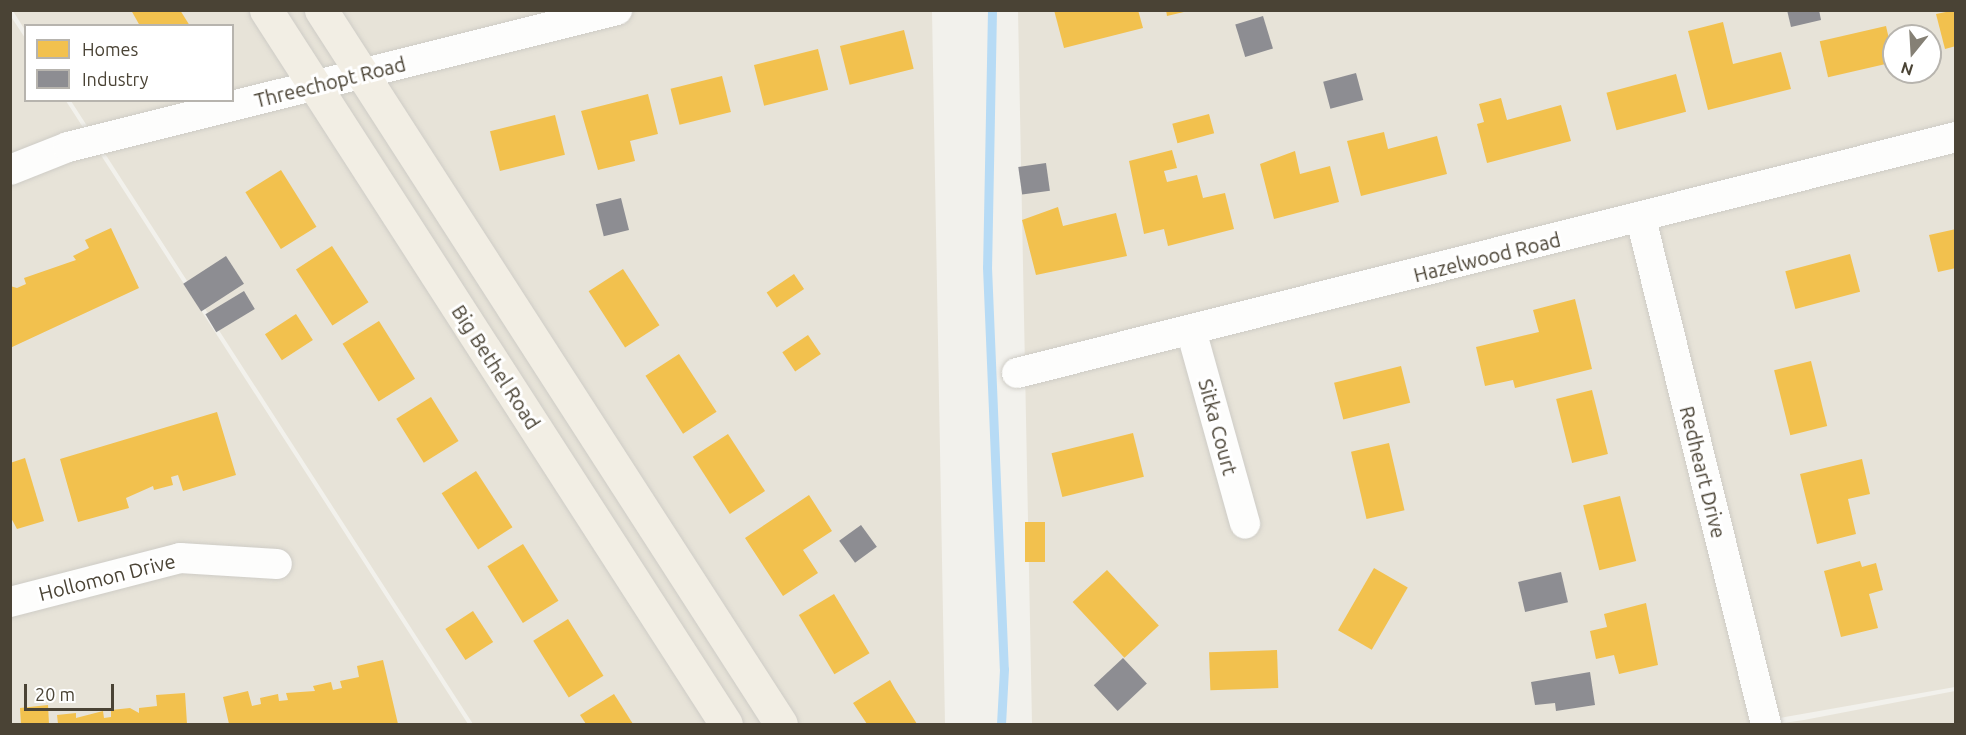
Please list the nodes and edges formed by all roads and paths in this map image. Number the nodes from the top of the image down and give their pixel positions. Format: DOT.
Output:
graph roads {
  1 [pos="266,10"];
  2 [pos="321,10"];
  3 [pos="616,10"];
  4 [pos="362,75"];
  5 [pos="314,87"];
  6 [pos="1956,137"];
  7 [pos="10,170"];
  8 [pos="1641,219"];
  9 [pos="1191,330"];
  10 [pos="1017,373"];
  11 [pos="1245,524"];
  12 [pos="277,564"];
  13 [pos="10,602"];
  14 [pos="726,724"];
  15 [pos="781,724"];
  16 [pos="1766,724"];
  1 -- 5 [label="main road, Big Bethel Road"];
  2 -- 4 [label="main road"];
  3 -- 4 [label="street, Threechopt Road"];
  4 -- 5 [label="street, Threechopt Road"];
  4 -- 15 [label="main road"];
  5 -- 7 [label="street, Threechopt Road"];
  5 -- 14 [label="main road, Big Bethel Road"];
  6 -- 8 [label="street, Hazelwood Road"];
  8 -- 9 [label="street, Hazelwood Road"];
  8 -- 16 [label="street, Redheart Drive"];
  9 -- 10 [label="street, Hazelwood Road"];
  9 -- 11 [label="street, Sitka Court"];
  12 -- 13 [label="street, Hollomon Drive"];
}
